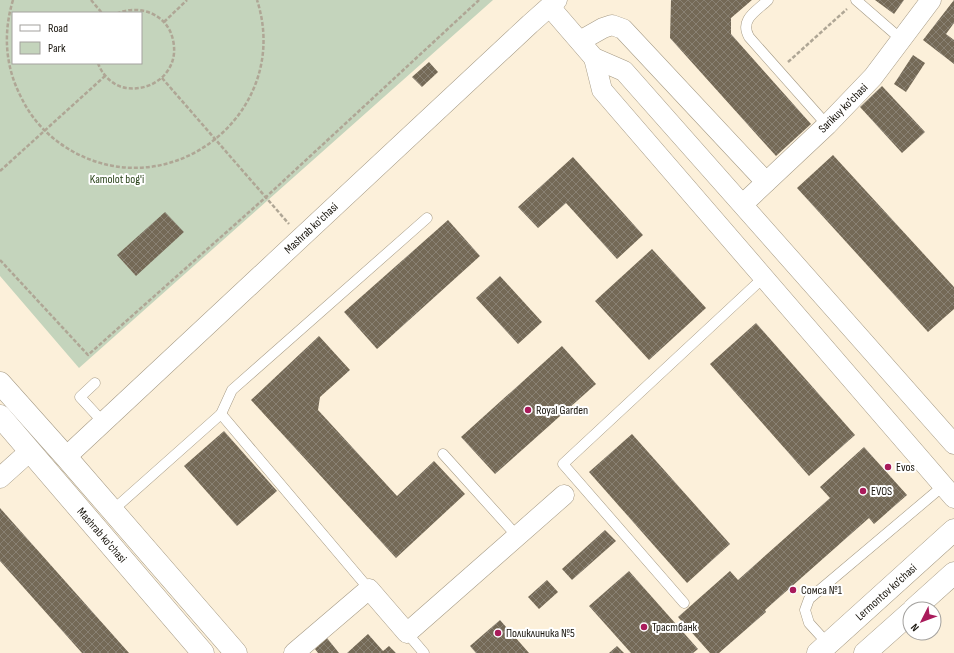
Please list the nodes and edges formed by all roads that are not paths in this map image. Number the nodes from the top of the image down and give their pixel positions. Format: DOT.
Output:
graph roads {
  1 [pos="768,0"];
  2 [pos="856,0"];
  3 [pos="930,0"];
  4 [pos="553,4"];
  5 [pos="902,40"];
  6 [pos="580,41"];
  7 [pos="594,58"];
  8 [pos="827,125"];
  9 [pos="766,182"];
  10 [pos="743,204"];
  11 [pos="427,218"];
  12 [pos="763,278"];
  13 [pos="0,383"];
  14 [pos="95,383"];
  15 [pos="220,414"];
  16 [pos="0,416"];
  17 [pos="103,422"];
  18 [pos="954,444"];
  19 [pos="30,451"];
  20 [pos="443,454"];
  21 [pos="66,457"];
  22 [pos="0,478"];
  23 [pos="949,492"];
  24 [pos="564,495"];
  25 [pos="112,510"];
  26 [pos="954,530"];
  27 [pos="517,536"];
  28 [pos="954,573"];
  29 [pos="369,589"];
  30 [pos="923,601"];
  31 [pos="684,603"];
  32 [pos="902,621"];
  33 [pos="407,633"];
  34 [pos="823,649"];
  35 [pos="874,650"];
  36 [pos="299,652"];
  37 [pos="203,653"];
  38 [pos="236,653"];
  39 [pos="424,653"];
  1 -- 8 [label="lane"];
  2 -- 5 [label="lane"];
  3 -- 5 [label="street, Sarikuy ko'chasi"];
  4 -- 6 [label="street"];
  4 -- 17 [label="street, Mashrab ko'chasi"];
  5 -- 8 [label="street, Sarikuy ko'chasi"];
  6 -- 7 [label="street"];
  6 -- 9 [label="street"];
  7 -- 10 [label="street"];
  7 -- 12 [label="street"];
  8 -- 9 [label="street, Sarikuy ko'chasi"];
  9 -- 10 [label="street, Sarikuy ko'chasi"];
  10 -- 18 [label="street"];
  11 -- 15 [label="lane"];
  12 -- 23 [label="street"];
  12 -- 31 [label="lane"];
  13 -- 21 [label="main road, Mashrab ko'chasi"];
  14 -- 17 [label="lane"];
  15 -- 25 [label="lane"];
  15 -- 29 [label="lane"];
  16 -- 19 [label="main road, Mashrab ko'chasi"];
  17 -- 21 [label="street, Mashrab ko'chasi"];
  19 -- 22 [label="street"];
  19 -- 37 [label="main road, Mashrab ko'chasi"];
  20 -- 27 [label="lane"];
  21 -- 25 [label="main road, Mashrab ko'chasi"];
  23 -- 34 [label="lane"];
  24 -- 27 [label="street"];
  25 -- 38 [label="main road, Mashrab ko'chasi"];
  26 -- 34 [label="main road, Lermontov ko’chasi"];
  27 -- 33 [label="street"];
  28 -- 30 [label="main road"];
  29 -- 33 [label="street"];
  29 -- 36 [label="street"];
  32 -- 35 [label="main road"];
  33 -- 39 [label="lane"];
}
